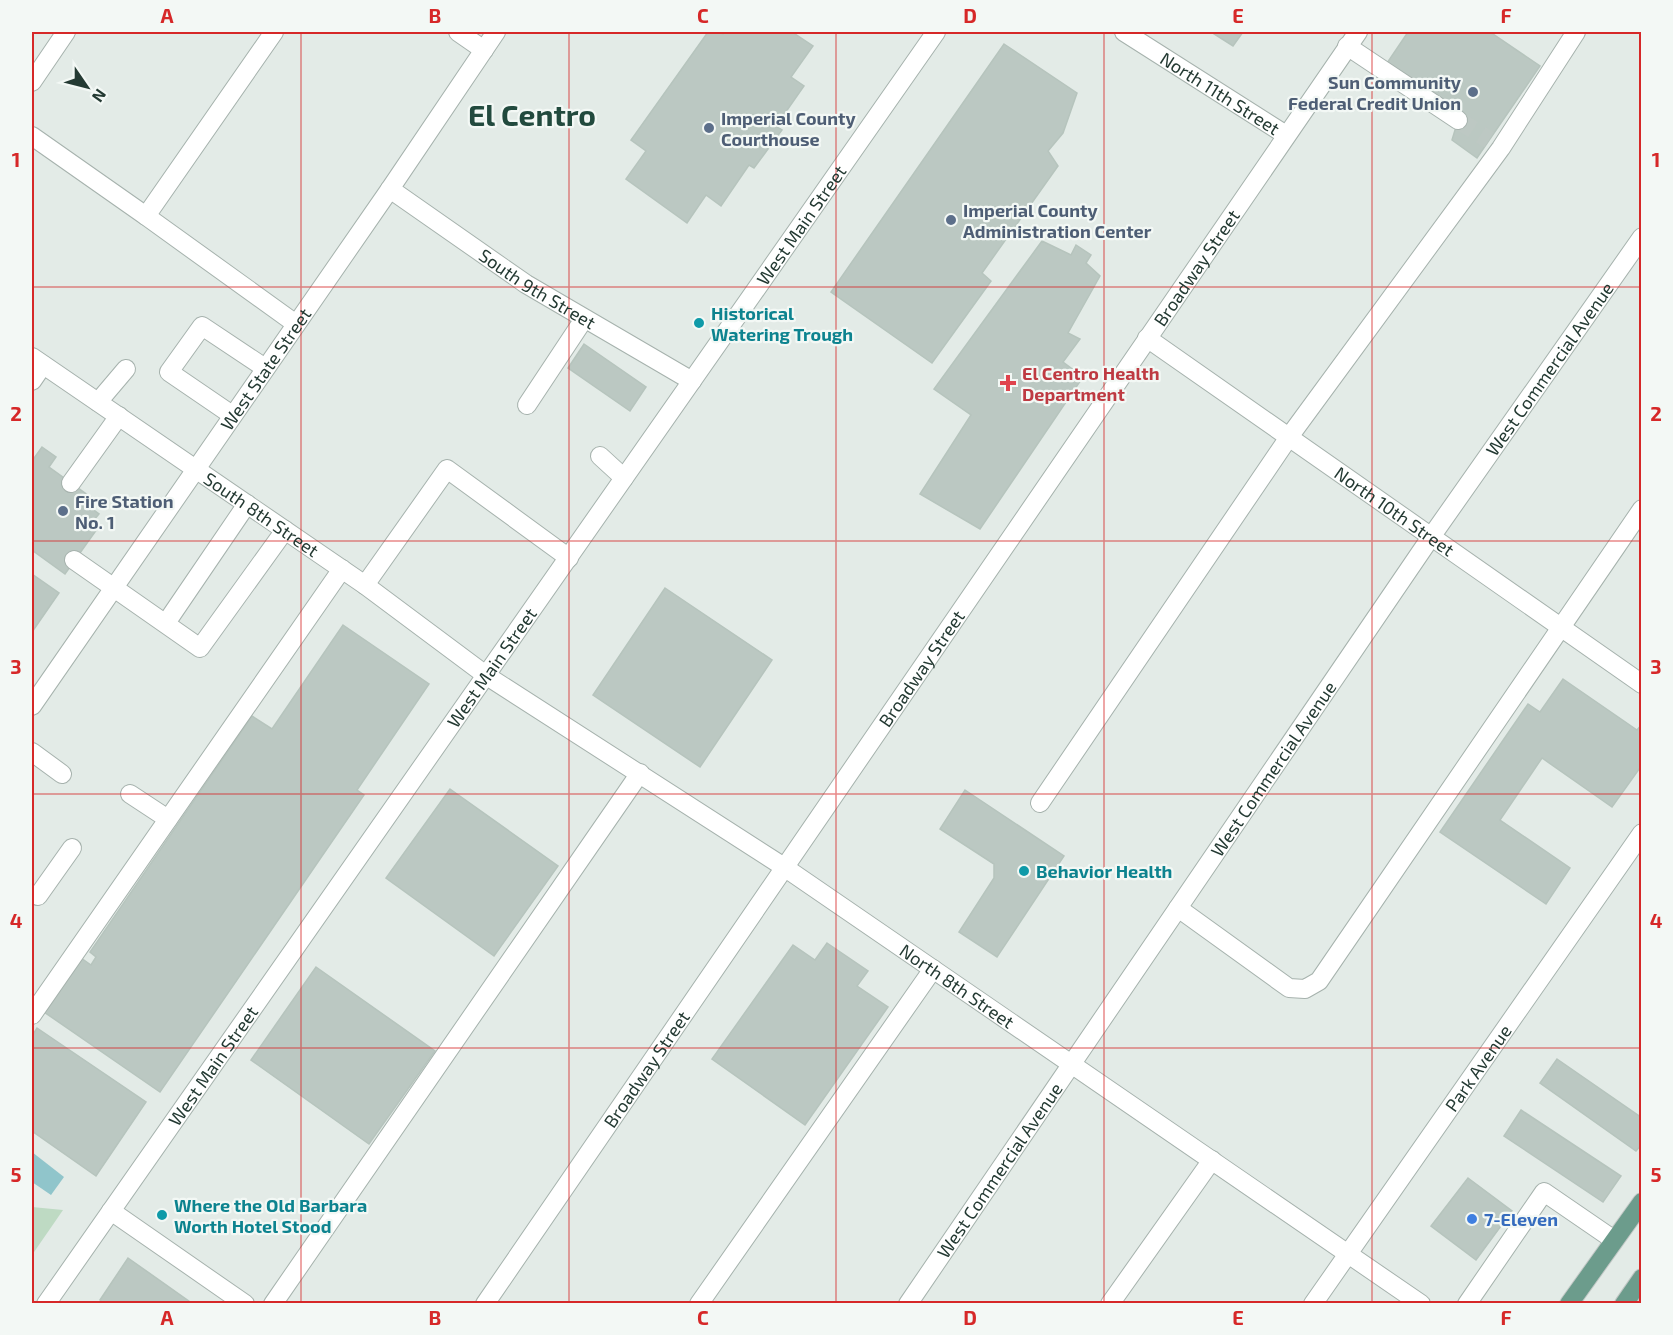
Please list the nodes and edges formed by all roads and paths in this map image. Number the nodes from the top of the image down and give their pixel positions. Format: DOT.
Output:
graph roads {
  1 [pos="66,32"];
  2 [pos="274,32"];
  3 [pos="458,32"];
  4 [pos="496,32"];
  5 [pos="936,32"];
  6 [pos="1124,32"];
  7 [pos="1572,33"];
  8 [pos="1353,39"];
  9 [pos="484,50"];
  10 [pos="32,82"];
  11 [pos="1458,120"];
  12 [pos="1286,135"];
  13 [pos="32,136"];
  14 [pos="390,189"];
  15 [pos="146,216"];
  16 [pos="1641,237"];
  17 [pos="584,319"];
  18 [pos="296,324"];
  19 [pos="1147,338"];
  20 [pos="37,361"];
  21 [pos="265,368"];
  22 [pos="126,369"];
  23 [pos="32,381"];
  24 [pos="692,381"];
  25 [pos="98,402"];
  26 [pos="527,405"];
  27 [pos="232,415"];
  28 [pos="119,416"];
  29 [pos="1289,437"];
  30 [pos="600,456"];
  31 [pos="195,468"];
  32 [pos="624,478"];
  33 [pos="71,483"];
  34 [pos="247,504"];
  35 [pos="1641,509"];
  36 [pos="285,530"];
  37 [pos="1431,537"];
  38 [pos="569,558"];
  39 [pos="74,560"];
  40 [pos="342,569"];
  41 [pos="365,585"];
  42 [pos="114,587"];
  43 [pos="166,623"];
  44 [pos="1560,627"];
  45 [pos="487,675"];
  46 [pos="1641,684"];
  47 [pos="32,706"];
  48 [pos="32,752"];
  49 [pos="640,773"];
  50 [pos="62,774"];
  51 [pos="130,794"];
  52 [pos="1040,802"];
  53 [pos="168,819"];
  54 [pos="1641,833"];
  55 [pos="72,848"];
  56 [pos="784,867"];
  57 [pos="38,896"];
  58 [pos="1178,908"];
  59 [pos="933,969"];
  60 [pos="32,1015"];
  61 [pos="1071,1064"];
  62 [pos="1212,1160"];
  63 [pos="1641,1202"];
  64 [pos="111,1211"];
  65 [pos="1614,1240"];
  66 [pos="1347,1253"];
  67 [pos="1641,1278"];
  68 [pos="46,1304"];
  69 [pos="245,1304"];
  70 [pos="273,1304"];
  71 [pos="485,1304"];
  72 [pos="699,1304"];
  73 [pos="908,1304"];
  74 [pos="1110,1304"];
  75 [pos="1313,1304"];
  76 [pos="1421,1304"];
  77 [pos="1467,1304"];
  78 [pos="1569,1304"];
  79 [pos="1624,1304"];
  1 -- 10 [label="street"];
  2 -- 15 [label="street"];
  3 -- 9 [label="street"];
  4 -- 9 [label="street, West State Street"];
  5 -- 24 [label="street, West Main Street"];
  6 -- 12 [label="street, North 11th Street"];
  7 -- 29 [label="street"];
  8 -- 11 [label="street"];
  8 -- 12 [label="street, Broadway Street"];
  9 -- 14 [label="street, West State Street"];
  12 -- 19 [label="street, Broadway Street"];
  13 -- 15 [label="street"];
  14 -- 17 [label="street, South 9th Street"];
  14 -- 18 [label="street, West State Street"];
  15 -- 18 [label="street"];
  16 -- 37 [label="street, West Commercial Avenue"];
  17 -- 24 [label="street, South 9th Street"];
  17 -- 26 [label="street"];
  18 -- 21 [label="street, West State Street"];
  19 -- 29 [label="street, North 10th Street"];
  19 -- 56 [label="street, Broadway Street"];
  20 -- 23 [label="street"];
  20 -- 25 [label="street, South 8th Street"];
  21 -- 27 [label="street, West State Street"];
  21 -- 27 [label="street"];
  22 -- 25 [label="street"];
  24 -- 32 [label="street, West Main Street"];
  25 -- 28 [label="street, South 8th Street"];
  27 -- 31 [label="street, West State Street"];
  28 -- 31 [label="street, South 8th Street"];
  28 -- 33 [label="street"];
  29 -- 37 [label="street, North 10th Street"];
  29 -- 52 [label="street"];
  30 -- 32 [label="street"];
  31 -- 34 [label="street, South 8th Street"];
  31 -- 42 [label="street, West State Street"];
  32 -- 38 [label="street, West Main Street"];
  34 -- 36 [label="street, South 8th Street"];
  34 -- 43 [label="street"];
  35 -- 44 [label="street"];
  36 -- 40 [label="street, South 8th Street"];
  36 -- 43 [label="street"];
  37 -- 44 [label="street, North 10th Street"];
  37 -- 58 [label="street, West Commercial Avenue"];
  38 -- 41 [label="street"];
  38 -- 45 [label="street, West Main Street"];
  39 -- 42 [label="street"];
  40 -- 41 [label="street, South 8th Street"];
  40 -- 53 [label="street"];
  41 -- 45 [label="street, South 8th Street"];
  42 -- 43 [label="street"];
  42 -- 47 [label="street, West State Street"];
  44 -- 46 [label="street, North 10th Street"];
  44 -- 58 [label="street"];
  45 -- 49 [label="street, North 8th Street"];
  45 -- 64 [label="street, West Main Street"];
  48 -- 50 [label="street"];
  49 -- 56 [label="street, North 8th Street"];
  49 -- 70 [label="street"];
  51 -- 53 [label="street"];
  53 -- 60 [label="street"];
  54 -- 66 [label="street, Park Avenue"];
  55 -- 57 [label="street"];
  56 -- 59 [label="street, North 8th Street"];
  56 -- 71 [label="street, Broadway Street"];
  58 -- 61 [label="street, West Commercial Avenue"];
  59 -- 61 [label="street, North 8th Street"];
  59 -- 72 [label="street"];
  61 -- 62 [label="street, North 8th Street"];
  61 -- 73 [label="street, West Commercial Avenue"];
  62 -- 66 [label="street, North 8th Street"];
  62 -- 74 [label="street"];
  63 -- 65 [label="main road"];
  64 -- 68 [label="street, West Main Street"];
  64 -- 69 [label="street"];
  65 -- 77 [label="street"];
  65 -- 78 [label="main road"];
  66 -- 75 [label="street, Park Avenue"];
  66 -- 76 [label="street, North 8th Street"];
  67 -- 79 [label="main road"];
}
